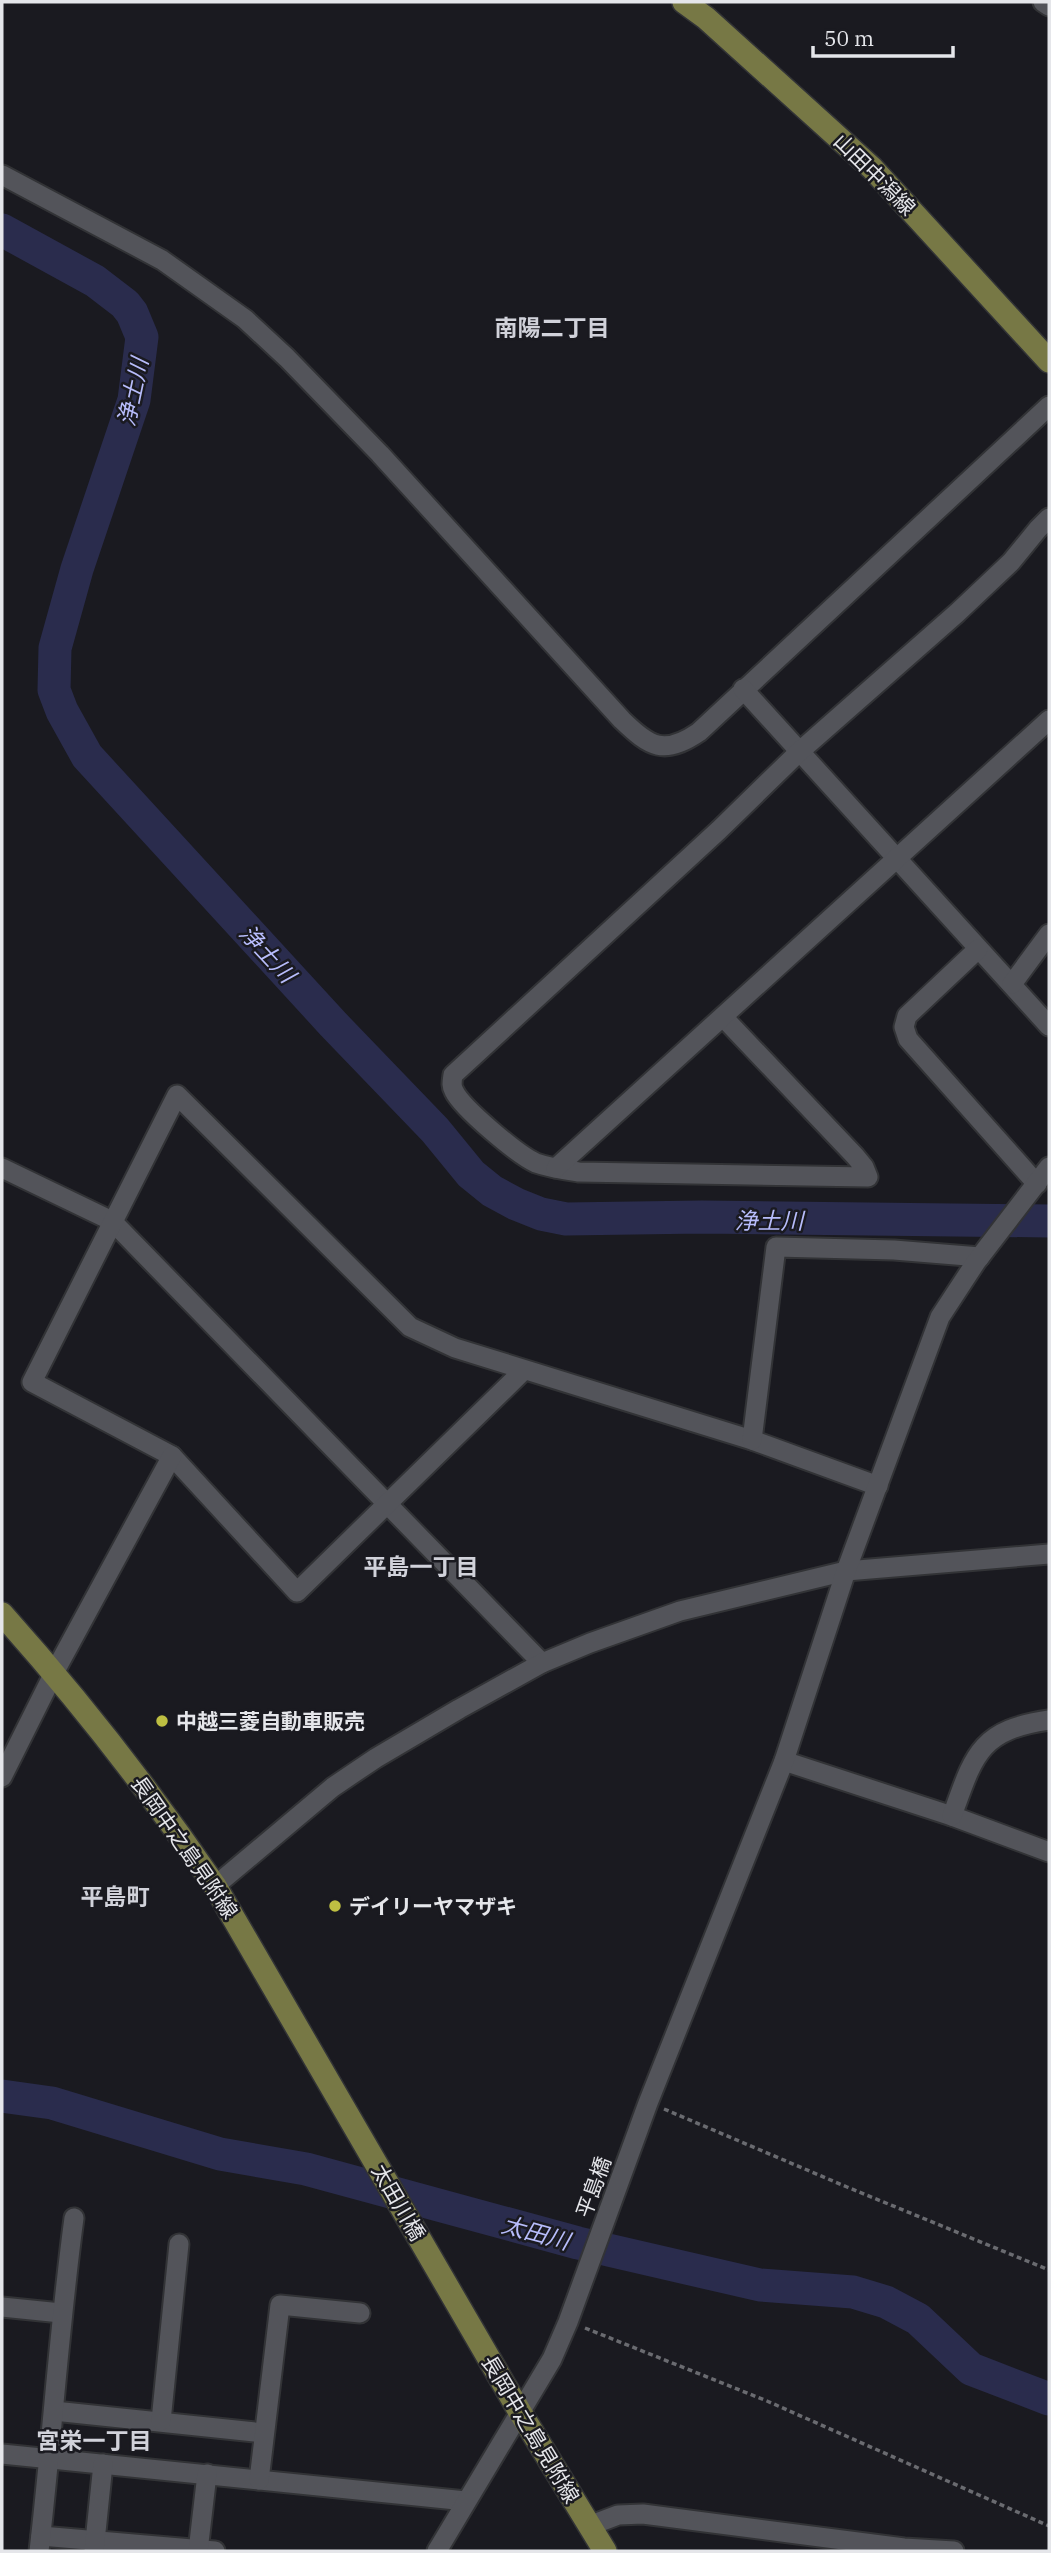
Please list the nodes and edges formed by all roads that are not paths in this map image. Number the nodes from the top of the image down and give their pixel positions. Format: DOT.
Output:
graph roads {
  1 [pos="684,2"];
  2 [pos="1042,2"];
  3 [pos="1049,6"];
  4 [pos="2,175"];
  5 [pos="1049,361"];
  6 [pos="1049,406"];
  7 [pos="1045,530"];
  8 [pos="743,689"];
  9 [pos="1049,720"];
  10 [pos="799,752"];
  11 [pos="897,858"];
  12 [pos="1049,934"];
  13 [pos="978,949"];
  14 [pos="1012,984"];
  15 [pos="723,1017"];
  16 [pos="1049,1026"];
  17 [pos="1049,1167"];
  18 [pos="2,1168"];
  19 [pos="556,1168"];
  20 [pos="1034,1188"];
  21 [pos="112,1221"];
  22 [pos="980,1257"];
  23 [pos="523,1371"];
  24 [pos="752,1440"];
  25 [pos="172,1456"];
  26 [pos="878,1486"];
  27 [pos="387,1505"];
  28 [pos="1049,1554"];
  29 [pos="846,1571"];
  30 [pos="2,1614"];
  31 [pos="542,1663"];
  32 [pos="54,1673"];
  33 [pos="1049,1720"];
  34 [pos="784,1760"];
  35 [pos="2,1777"];
  36 [pos="952,1816"];
  37 [pos="1049,1852"];
  38 [pos="215,1886"];
  39 [pos="340,2098"];
  40 [pos="74,2217"];
  41 [pos="179,2245"];
  42 [pos="458,2306"];
  43 [pos="2,2307"];
  44 [pos="61,2313"];
  45 [pos="360,2313"];
  46 [pos="54,2411"];
  47 [pos="520,2412"];
  48 [pos="161,2421"];
  49 [pos="264,2433"];
  50 [pos="2,2454"];
  51 [pos="49,2459"];
  52 [pos="103,2464"];
  53 [pos="207,2474"];
  54 [pos="259,2480"];
  55 [pos="466,2501"];
  56 [pos="589,2526"];
  57 [pos="40,2543"];
  58 [pos="94,2546"];
  59 [pos="204,2551"];
  60 [pos="437,2551"];
  61 [pos="605,2551"];
  62 [pos="954,2551"];
  1 -- 5 [label="main road, 山田中潟線"];
  2 -- 3 [label="street"];
  4 -- 8 [label="street"];
  6 -- 8 [label="street"];
  7 -- 10 [label="street"];
  8 -- 10 [label="street"];
  9 -- 11 [label="street"];
  10 -- 11 [label="street"];
  10 -- 19 [label="street"];
  11 -- 13 [label="street"];
  11 -- 15 [label="street"];
  12 -- 14 [label="street"];
  13 -- 14 [label="street"];
  13 -- 20 [label="street"];
  14 -- 16 [label="street"];
  15 -- 19 [label="street"];
  15 -- 19 [label="street"];
  17 -- 20 [label="street, 平島橋"];
  18 -- 21 [label="street"];
  20 -- 22 [label="street, 平島橋"];
  21 -- 23 [label="street"];
  21 -- 25 [label="street"];
  21 -- 27 [label="street"];
  22 -- 24 [label="street"];
  22 -- 26 [label="street, 平島橋"];
  23 -- 24 [label="street"];
  23 -- 27 [label="street"];
  24 -- 26 [label="street"];
  25 -- 27 [label="street"];
  25 -- 32 [label="street"];
  26 -- 29 [label="street, 平島橋"];
  27 -- 31 [label="street"];
  28 -- 29 [label="street"];
  29 -- 31 [label="street"];
  29 -- 34 [label="street, 平島橋"];
  30 -- 32 [label="main road, 長岡中之島見附線"];
  31 -- 38 [label="street"];
  32 -- 35 [label="street"];
  32 -- 38 [label="main road, 長岡中之島見附線"];
  33 -- 36 [label="street"];
  34 -- 36 [label="street"];
  34 -- 47 [label="street, 平島橋"];
  36 -- 37 [label="street"];
  38 -- 39 [label="main road, 長岡中之島見附線"];
  39 -- 42 [label="main road, 太田川橋"];
  40 -- 44 [label="street"];
  41 -- 48 [label="street"];
  42 -- 47 [label="main road, 長岡中之島見附線"];
  43 -- 44 [label="street"];
  44 -- 46 [label="street"];
  45 -- 49 [label="street"];
  46 -- 48 [label="street"];
  46 -- 51 [label="street"];
  47 -- 55 [label="street, 平島橋"];
  47 -- 56 [label="main road, 長岡中之島見附線"];
  48 -- 49 [label="street"];
  49 -- 54 [label="street"];
  50 -- 51 [label="street"];
  51 -- 52 [label="street"];
  51 -- 57 [label="street"];
  52 -- 53 [label="street"];
  52 -- 58 [label="street"];
  53 -- 54 [label="street"];
  53 -- 59 [label="street"];
  54 -- 55 [label="street"];
  55 -- 60 [label="street, 平島橋"];
  56 -- 61 [label="main road, 長岡中之島見附線"];
  56 -- 62 [label="street"];
  57 -- 58 [label="street"];
  58 -- 59 [label="street"];
}
